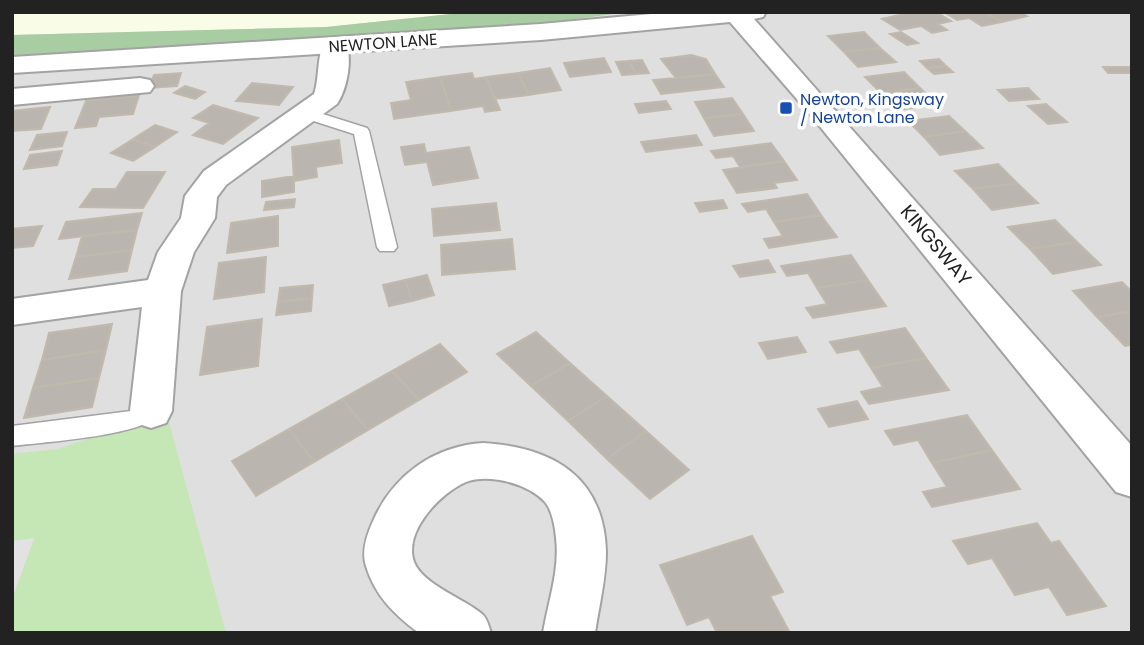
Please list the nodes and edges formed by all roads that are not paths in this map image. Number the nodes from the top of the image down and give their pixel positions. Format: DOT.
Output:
graph roads {
  1 [pos="742,13"];
  2 [pos="335,46"];
  3 [pos="12,65"];
  4 [pos="141,86"];
  5 [pos="12,97"];
  6 [pos="307,114"];
  7 [pos="387,247"];
  8 [pos="162,291"];
  9 [pos="12,312"];
  10 [pos="151,411"];
  11 [pos="12,436"];
  12 [pos="1132,478"];
  13 [pos="465,633"];
  14 [pos="569,633"];
  1 -- 2 [label="street, NEWTON LANE"];
  1 -- 12 [label="street, KINGSWAY"];
  2 -- 3 [label="street, NEWTON LANE"];
  2 -- 6 [label="street"];
  4 -- 5 [label="street"];
  6 -- 7 [label="lane"];
  6 -- 8 [label="street"];
  8 -- 9 [label="street"];
  8 -- 10 [label="street"];
  10 -- 11 [label="lane"];
  13 -- 14 [label="street"];
}
